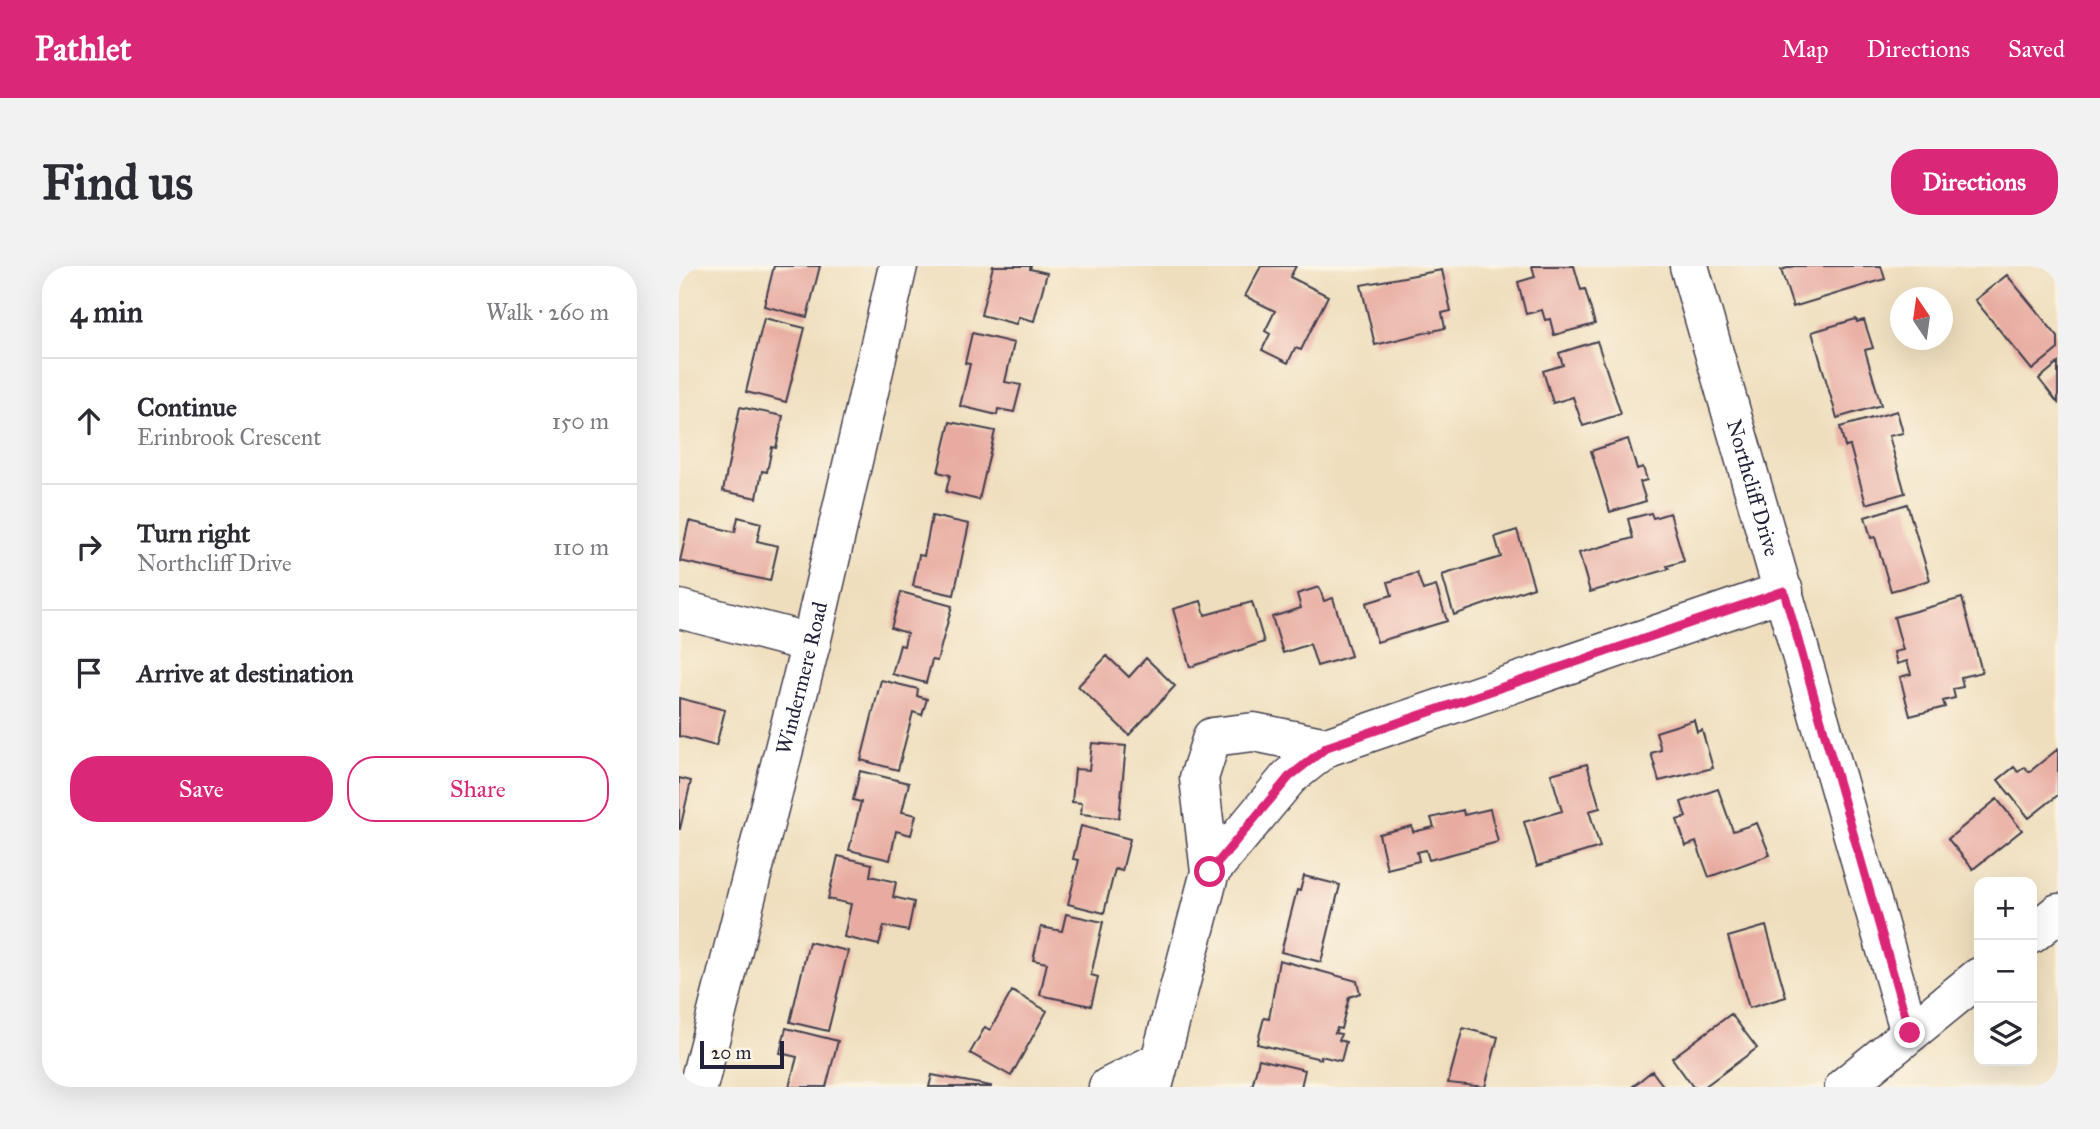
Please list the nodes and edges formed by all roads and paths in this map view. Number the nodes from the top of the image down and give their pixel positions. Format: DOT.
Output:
graph roads {
  1 [pos="898,266"];
  2 [pos="1689,266"];
  3 [pos="1784,591"];
  4 [pos="679,610"];
  5 [pos="811,643"];
  6 [pos="1327,747"];
  7 [pos="1210,872"];
  8 [pos="2058,913"];
  9 [pos="2037,930"];
  10 [pos="1974,981"];
  11 [pos="1910,1033"];
  12 [pos="1157,1074"];
  13 [pos="698,1087"];
  14 [pos="1108,1087"];
  15 [pos="1844,1087"];
  1 -- 5 [label="street, Windermere Road"];
  2 -- 3 [label="street, Northcliff Drive"];
  3 -- 6 [label="street"];
  3 -- 11 [label="street, Northcliff Drive"];
  4 -- 5 [label="street"];
  5 -- 13 [label="street, Windermere Road"];
  6 -- 7 [label="street"];
  6 -- 7 [label="street"];
  7 -- 12 [label="street"];
  8 -- 9 [label="street"];
  10 -- 11 [label="street"];
  11 -- 15 [label="street"];
  12 -- 14 [label="street"];
}
